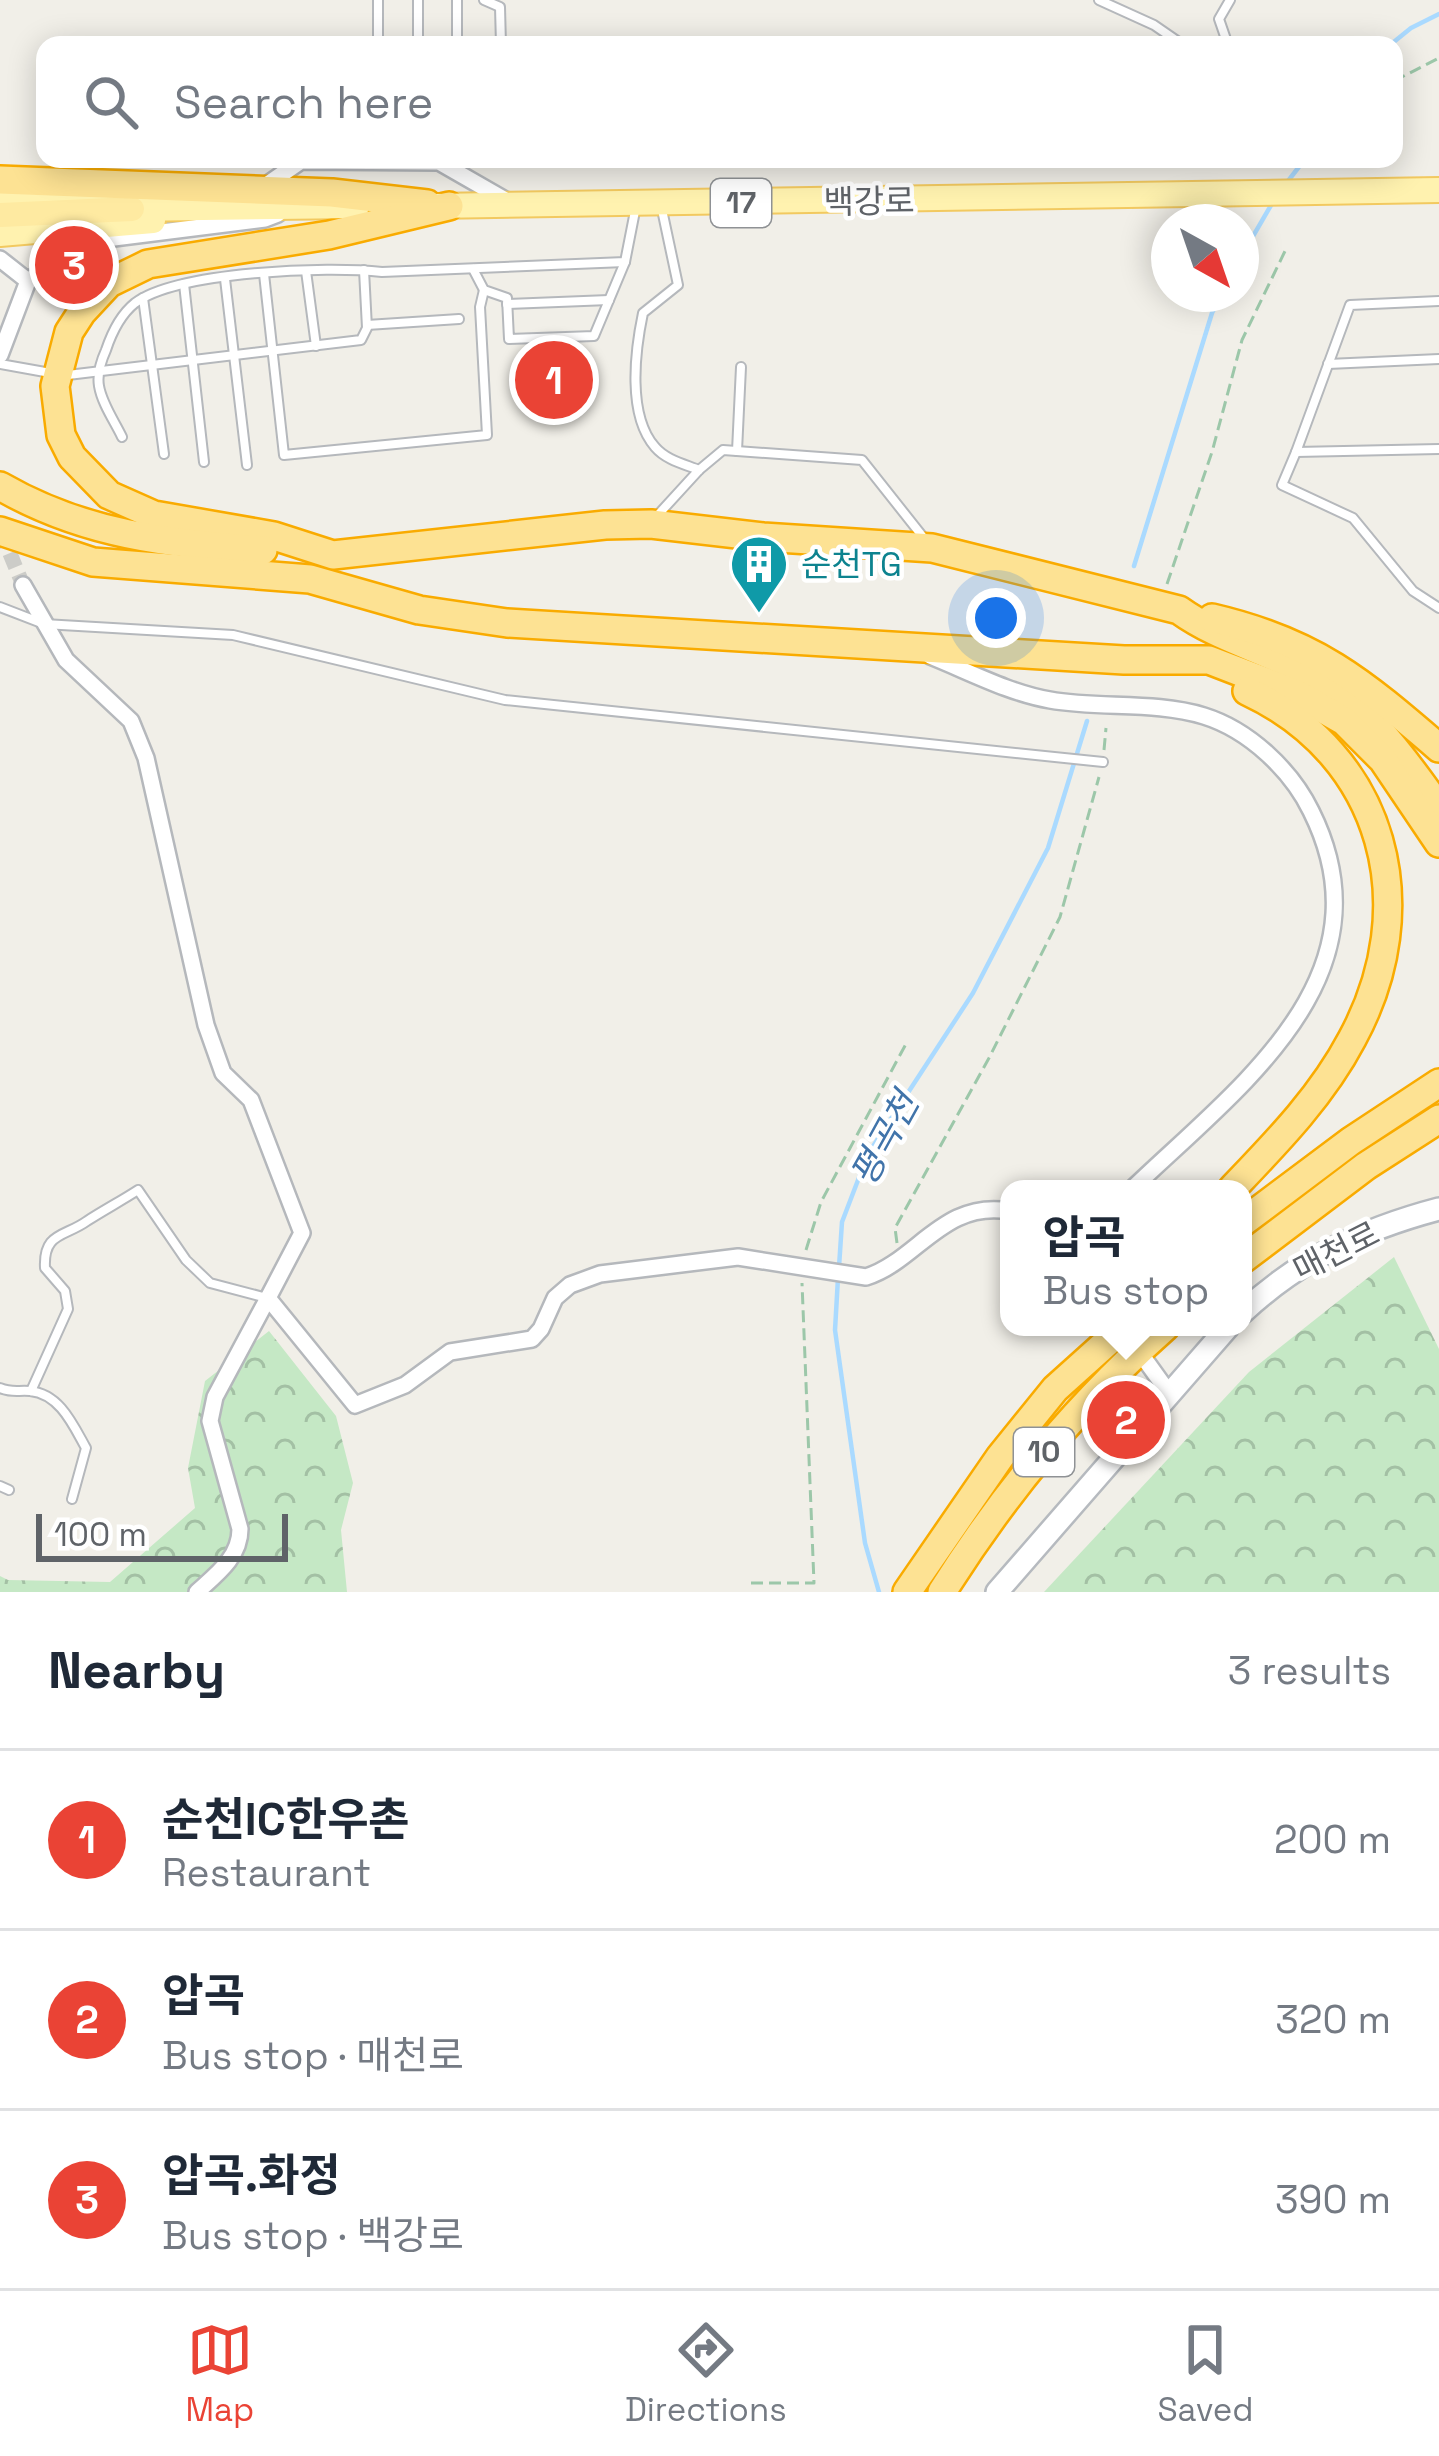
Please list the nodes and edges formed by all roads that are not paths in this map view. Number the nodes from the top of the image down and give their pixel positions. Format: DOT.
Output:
graph roads {
  1 [pos="378,0"];
  2 [pos="418,0"];
  3 [pos="458,0"];
  4 [pos="484,0"];
  5 [pos="1099,0"];
  6 [pos="1231,0"];
  7 [pos="378,36"];
  8 [pos="418,36"];
  9 [pos="457,36"];
  10 [pos="501,36"];
  11 [pos="1170,36"];
  12 [pos="1225,36"];
  13 [pos="291,168"];
  14 [pos="458,168"];
  15 [pos="0,180"];
  16 [pos="258,190"];
  17 [pos="1439,190"];
  18 [pos="0,199"];
  19 [pos="649,204"];
  20 [pos="298,206"];
  21 [pos="449,206"];
  22 [pos="515,206"];
  23 [pos="226,208"];
  24 [pos="132,209"];
  25 [pos="0,215"];
  26 [pos="0,235"];
  27 [pos="0,259"];
  28 [pos="625,262"];
  29 [pos="473,268"];
  30 [pos="364,270"];
  31 [pos="306,271"];
  32 [pos="264,274"];
  33 [pos="224,279"];
  34 [pos="28,281"];
  35 [pos="184,284"];
  36 [pos="484,290"];
  37 [pos="143,298"];
  38 [pos="609,300"];
  39 [pos="1439,301"];
  40 [pos="507,304"];
  41 [pos="460,319"];
  42 [pos="367,325"];
  43 [pos="316,346"];
  44 [pos="274,350"];
  45 [pos="0,355"];
  46 [pos="233,355"];
  47 [pos="193,359"];
  48 [pos="1439,359"];
  49 [pos="152,363"];
  50 [pos="0,364"];
  51 [pos="1328,364"];
  52 [pos="741,367"];
  53 [pos="100,369"];
  54 [pos="45,372"];
  55 [pos="68,375"];
  56 [pos="122,437"];
  57 [pos="1439,449"];
  58 [pos="737,451"];
  59 [pos="1296,452"];
  60 [pos="164,454"];
  61 [pos="204,462"];
  62 [pos="247,465"];
  63 [pos="699,470"];
  64 [pos="0,486"];
  65 [pos="0,519"];
  66 [pos="651,524"];
  67 [pos="0,531"];
  68 [pos="31,542"];
  69 [pos="932,548"];
  70 [pos="333,555"];
  71 [pos="23,585"];
  72 [pos="0,607"];
  73 [pos="1439,608"];
  74 [pos="1179,610"];
  75 [pos="44,623"];
  76 [pos="910,648"];
  77 [pos="1171,660"];
  78 [pos="1439,748"];
  79 [pos="1102,762"];
  80 [pos="1439,808"];
  81 [pos="1439,843"];
  82 [pos="1439,1083"];
  83 [pos="1439,1118"];
  84 [pos="1141,1180"];
  85 [pos="1240,1180"];
  86 [pos="1439,1209"];
  87 [pos="1000,1211"];
  88 [pos="1252,1215"];
  89 [pos="1252,1251"];
  90 [pos="268,1298"];
  91 [pos="1252,1304"];
  92 [pos="1098,1336"];
  93 [pos="1114,1336"];
  94 [pos="1156,1336"];
  95 [pos="1220,1336"];
  96 [pos="1146,1361"];
  97 [pos="1054,1389"];
  98 [pos="1,1390"];
  99 [pos="31,1391"];
  100 [pos="1168,1393"];
  101 [pos="72,1499"];
  102 [pos="197,1592"];
  103 [pos="907,1592"];
  104 [pos="942,1592"];
  105 [pos="997,1592"];
  1 -- 7 [label="lane"];
  2 -- 8 [label="lane"];
  3 -- 9 [label="lane"];
  4 -- 10 [label="lane"];
  5 -- 11 [label="lane"];
  6 -- 12 [label="lane"];
  13 -- 16 [label="street"];
  14 -- 22 [label="street"];
  15 -- 16 [label="highway"];
  16 -- 21 [label="highway"];
  16 -- 23 [label="street"];
  17 -- 19 [label="main road, 백강로 / 17"];
  18 -- 24 [label="main road, 백강로 / 17"];
  19 -- 22 [label="main road, 백강로 / 17"];
  19 -- 28 [label="lane"];
  19 -- 63 [label="lane"];
  20 -- 21 [label="main road, 백강로 / 17"];
  20 -- 23 [label="main road, 백강로 / 17"];
  20 -- 34 [label="street"];
  21 -- 22 [label="main road, 백강로 / 17"];
  21 -- 70 [label="highway"];
  23 -- 24 [label="main road, 백강로 / 17"];
  23 -- 26 [label="main road, 백강로"];
  24 -- 25 [label="highway, 17"];
  27 -- 34 [label="street"];
  28 -- 29 [label="lane"];
  28 -- 38 [label="lane"];
  29 -- 30 [label="lane"];
  29 -- 36 [label="lane"];
  30 -- 31 [label="lane"];
  30 -- 42 [label="lane"];
  31 -- 32 [label="lane"];
  31 -- 43 [label="lane"];
  32 -- 33 [label="lane"];
  32 -- 44 [label="lane"];
  33 -- 35 [label="lane"];
  33 -- 46 [label="lane"];
  34 -- 45 [label="street"];
  35 -- 37 [label="lane"];
  35 -- 47 [label="lane"];
  36 -- 40 [label="lane"];
  36 -- 44 [label="lane"];
  37 -- 49 [label="lane"];
  37 -- 53 [label="lane"];
  38 -- 40 [label="lane"];
  38 -- 40 [label="lane"];
  39 -- 51 [label="lane"];
  41 -- 42 [label="lane"];
  42 -- 43 [label="lane"];
  43 -- 44 [label="lane"];
  44 -- 46 [label="lane"];
  46 -- 47 [label="lane"];
  46 -- 62 [label="lane"];
  47 -- 49 [label="lane"];
  47 -- 61 [label="lane"];
  48 -- 51 [label="lane"];
  49 -- 53 [label="lane"];
  49 -- 60 [label="lane"];
  50 -- 54 [label="lane"];
  51 -- 59 [label="lane"];
  52 -- 58 [label="lane"];
  53 -- 55 [label="lane"];
  53 -- 56 [label="lane"];
  57 -- 59 [label="lane"];
  58 -- 63 [label="lane"];
  58 -- 69 [label="lane"];
  59 -- 73 [label="lane"];
  63 -- 66 [label="lane"];
  64 -- 70 [label="highway"];
  65 -- 68 [label="highway"];
  66 -- 69 [label="highway"];
  66 -- 70 [label="highway"];
  67 -- 68 [label="highway"];
  68 -- 76 [label="highway"];
  69 -- 74 [label="highway"];
  71 -- 75 [label="street"];
  72 -- 75 [label="lane"];
  74 -- 78 [label="highway"];
  74 -- 80 [label="highway"];
  75 -- 79 [label="lane"];
  75 -- 90 [label="street"];
  76 -- 77 [label="highway"];
  76 -- 84 [label="street"];
  77 -- 81 [label="highway"];
  77 -- 85 [label="highway"];
  82 -- 88 [label="highway"];
  83 -- 89 [label="highway"];
  86 -- 91 [label="main road, 매천로"];
  87 -- 90 [label="street"];
  90 -- 99 [label="lane"];
  90 -- 102 [label="street"];
  92 -- 97 [label="highway"];
  93 -- 97 [label="highway, 10"];
  94 -- 104 [label="highway, 10"];
  95 -- 100 [label="main road"];
  96 -- 100 [label="street"];
  97 -- 103 [label="highway, 10"];
  98 -- 99 [label="lane"];
  99 -- 101 [label="lane"];
  100 -- 105 [label="main road"];
}
